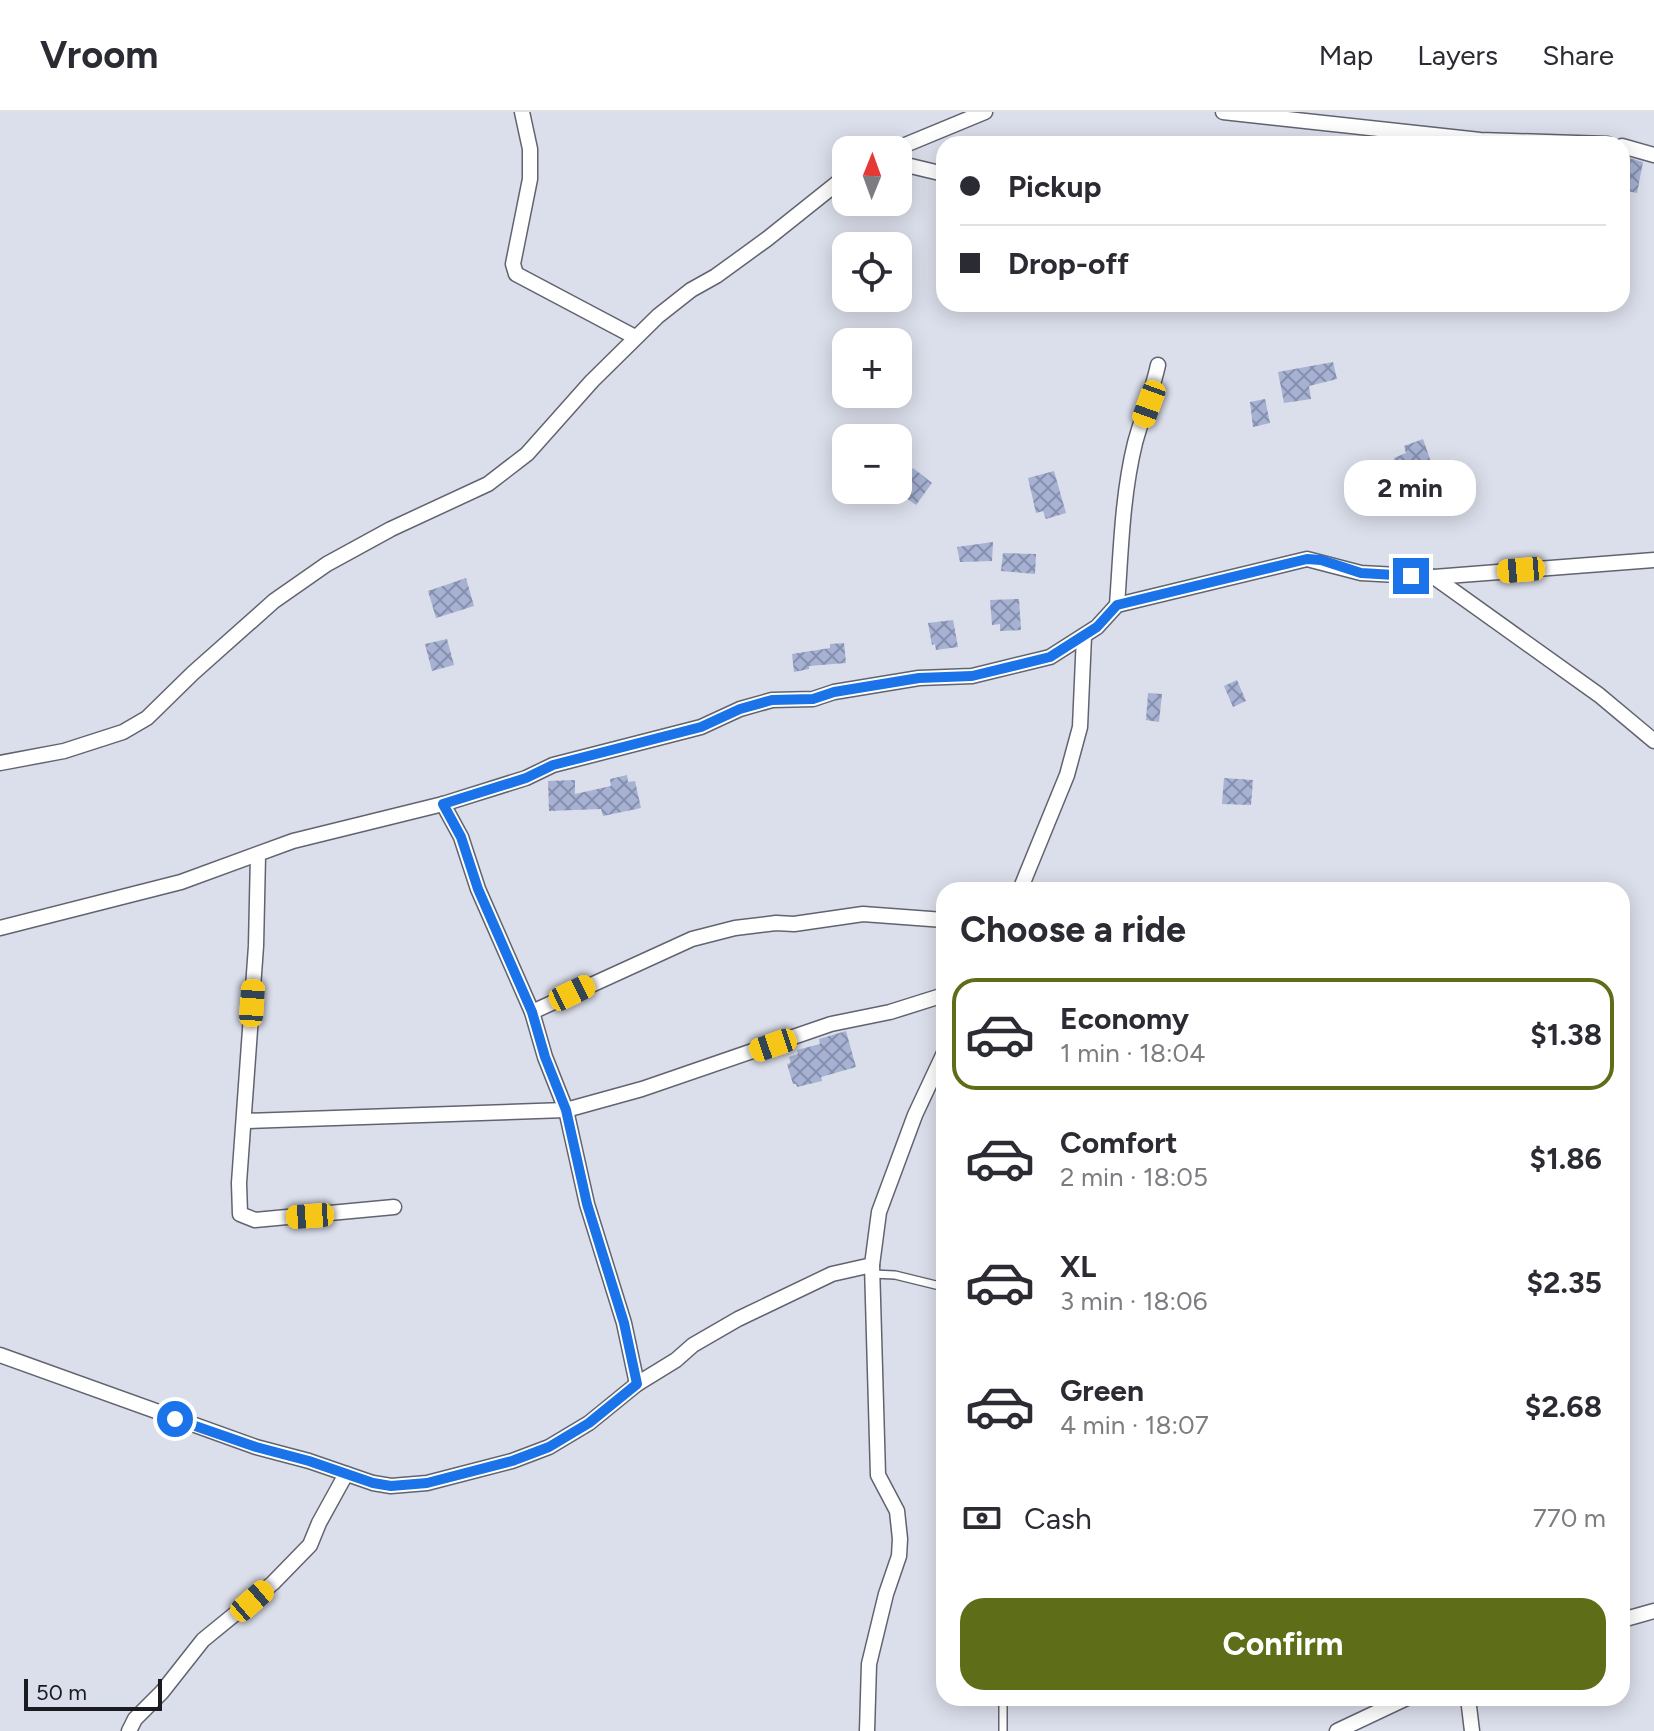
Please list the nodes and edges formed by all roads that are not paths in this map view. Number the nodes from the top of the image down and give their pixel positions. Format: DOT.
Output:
graph roads {
  1 [pos="522,112"];
  2 [pos="985,112"];
  3 [pos="1223,112"];
  4 [pos="1443,136"];
  5 [pos="912,142"];
  6 [pos="1630,148"];
  7 [pos="1654,155"];
  8 [pos="912,166"];
  9 [pos="936,172"];
  10 [pos="832,187"];
  11 [pos="635,337"];
  12 [pos="1158,365"];
  13 [pos="1654,560"];
  14 [pos="1434,577"];
  15 [pos="1117,605"];
  16 [pos="1084,636"];
  17 [pos="1654,741"];
  18 [pos="0,763"];
  19 [pos="443,804"];
  20 [pos="258,855"];
  21 [pos="1023,882"];
  22 [pos="936,919"];
  23 [pos="0,928"];
  24 [pos="936,998"];
  25 [pos="532,1012"];
  26 [pos="936,1070"];
  27 [pos="566,1110"];
  28 [pos="245,1121"];
  29 [pos="394,1207"];
  30 [pos="872,1269"];
  31 [pos="936,1285"];
  32 [pos="0,1355"];
  33 [pos="637,1384"];
  34 [pos="346,1474"];
  35 [pos="1654,1611"];
  36 [pos="1630,1618"];
  37 [pos="1003,1706"];
  38 [pos="1390,1706"];
  39 [pos="1469,1706"];
  40 [pos="129,1731"];
  41 [pos="867,1731"];
  42 [pos="1003,1731"];
  43 [pos="1337,1731"];
  44 [pos="1472,1731"];
  1 -- 11 [label="street"];
  2 -- 5 [label="street"];
  3 -- 4 [label="street"];
  6 -- 7 [label="street"];
  8 -- 9 [label="street"];
  10 -- 11 [label="street"];
  11 -- 18 [label="street"];
  12 -- 15 [label="street"];
  13 -- 14 [label="street"];
  14 -- 15 [label="street"];
  14 -- 17 [label="street"];
  15 -- 16 [label="street"];
  16 -- 19 [label="street"];
  16 -- 21 [label="street"];
  19 -- 20 [label="street"];
  19 -- 25 [label="street"];
  20 -- 23 [label="street"];
  20 -- 28 [label="street"];
  22 -- 25 [label="street"];
  24 -- 27 [label="street"];
  25 -- 27 [label="street"];
  26 -- 30 [label="street"];
  27 -- 28 [label="street"];
  27 -- 33 [label="street"];
  28 -- 29 [label="street"];
  30 -- 31 [label="lane"];
  30 -- 33 [label="street"];
  30 -- 41 [label="street"];
  32 -- 34 [label="street"];
  33 -- 34 [label="street"];
  34 -- 40 [label="street"];
  35 -- 36 [label="street"];
  37 -- 42 [label="lane"];
  38 -- 43 [label="street"];
  39 -- 44 [label="street"];
}
